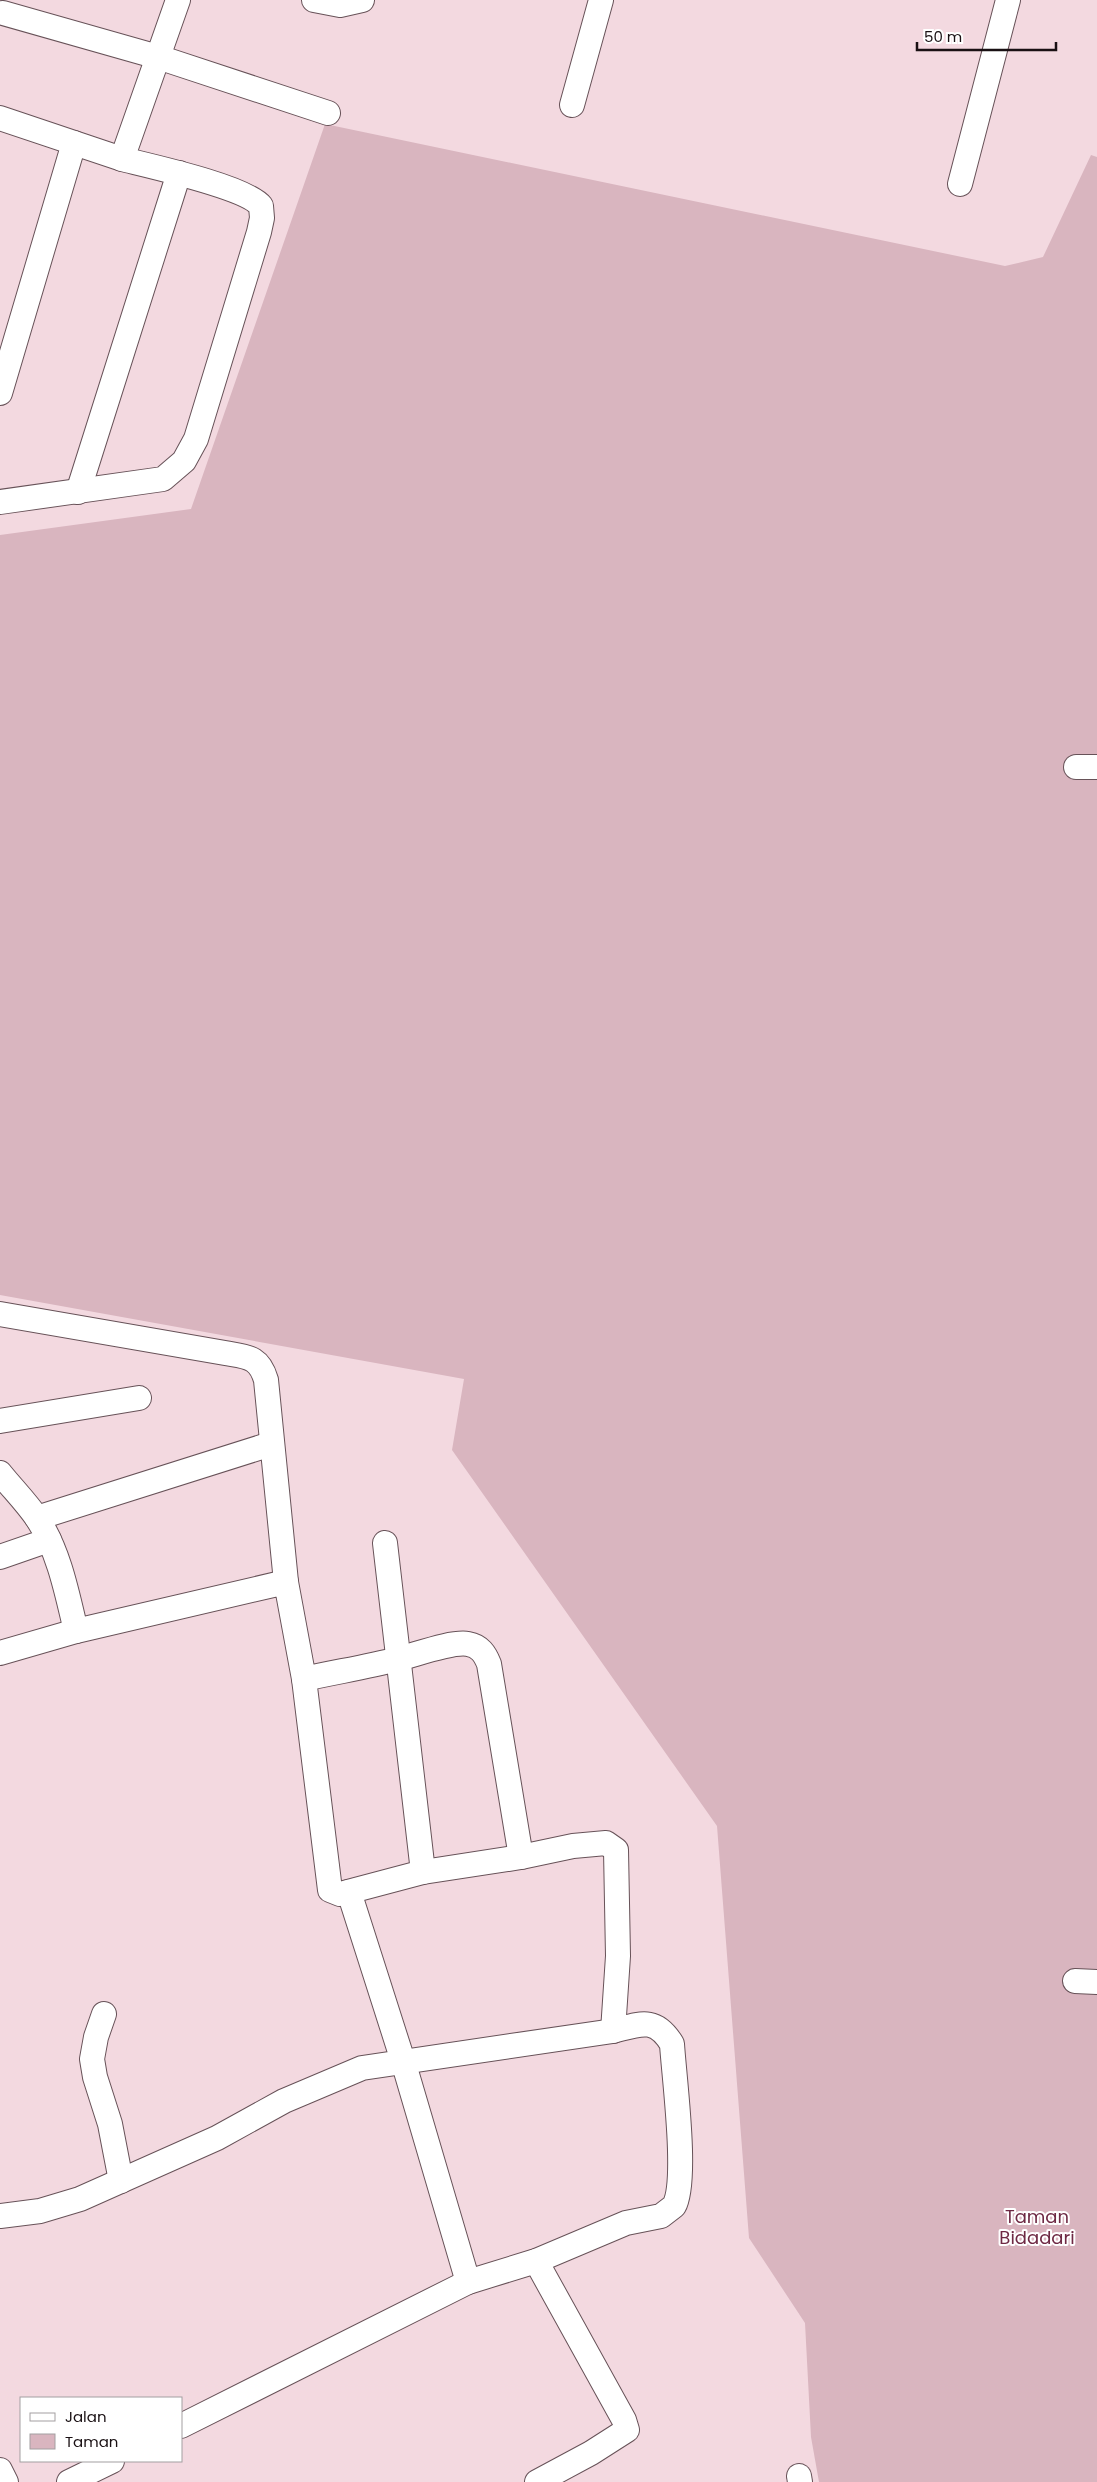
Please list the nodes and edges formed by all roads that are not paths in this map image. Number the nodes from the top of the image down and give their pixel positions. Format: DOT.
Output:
graph roads {
  1 [pos="178,0"];
  2 [pos="314,0"];
  3 [pos="362,0"];
  4 [pos="601,0"];
  5 [pos="1008,0"];
  6 [pos="3,12"];
  7 [pos="158,56"];
  8 [pos="572,106"];
  9 [pos="328,113"];
  10 [pos="0,118"];
  11 [pos="74,143"];
  12 [pos="122,159"];
  13 [pos="179,173"];
  14 [pos="960,184"];
  15 [pos="0,393"];
  16 [pos="78,492"];
  17 [pos="0,502"];
  18 [pos="0,1314"];
  19 [pos="139,1398"];
  20 [pos="0,1421"];
  21 [pos="271,1444"];
  22 [pos="0,1473"];
  23 [pos="37,1518"];
  24 [pos="49,1540"];
  25 [pos="385,1543"];
  26 [pos="0,1557"];
  27 [pos="286,1582"];
  28 [pos="76,1631"];
  29 [pos="0,1653"];
  30 [pos="397,1660"];
  31 [pos="304,1679"];
  32 [pos="521,1857"];
  33 [pos="423,1872"];
  34 [pos="349,1892"];
  35 [pos="104,2014"];
  36 [pos="613,2031"];
  37 [pos="404,2061"];
  38 [pos="120,2181"];
  39 [pos="0,2216"];
  40 [pos="536,2261"];
  41 [pos="468,2282"];
  42 [pos="182,2425"];
  43 [pos="110,2462"];
  44 [pos="0,2470"];
  45 [pos="542,2481"];
  46 [pos="6,2482"];
  47 [pos="69,2482"];
  1 -- 7 [label="street"];
  2 -- 3 [label="street"];
  4 -- 8 [label="street"];
  5 -- 14 [label="street"];
  6 -- 7 [label="street"];
  7 -- 9 [label="street"];
  7 -- 12 [label="street"];
  10 -- 11 [label="street"];
  11 -- 12 [label="street"];
  11 -- 15 [label="street"];
  12 -- 13 [label="street"];
  13 -- 16 [label="street"];
  13 -- 16 [label="street"];
  16 -- 17 [label="street"];
  18 -- 21 [label="street"];
  19 -- 20 [label="street"];
  21 -- 23 [label="street"];
  21 -- 27 [label="street"];
  22 -- 23 [label="street"];
  23 -- 24 [label="street"];
  24 -- 26 [label="street"];
  24 -- 28 [label="street"];
  25 -- 30 [label="street"];
  27 -- 28 [label="street"];
  27 -- 31 [label="street"];
  28 -- 29 [label="street"];
  30 -- 31 [label="street"];
  30 -- 32 [label="street"];
  30 -- 33 [label="street"];
  31 -- 34 [label="street"];
  32 -- 33 [label="street"];
  32 -- 36 [label="street"];
  33 -- 34 [label="street"];
  34 -- 37 [label="street"];
  35 -- 38 [label="street"];
  36 -- 37 [label="street"];
  36 -- 40 [label="street"];
  37 -- 38 [label="street"];
  37 -- 41 [label="street"];
  38 -- 39 [label="street"];
  40 -- 41 [label="street"];
  40 -- 45 [label="street"];
  41 -- 42 [label="street"];
  43 -- 47 [label="street"];
  44 -- 46 [label="street"];
}
